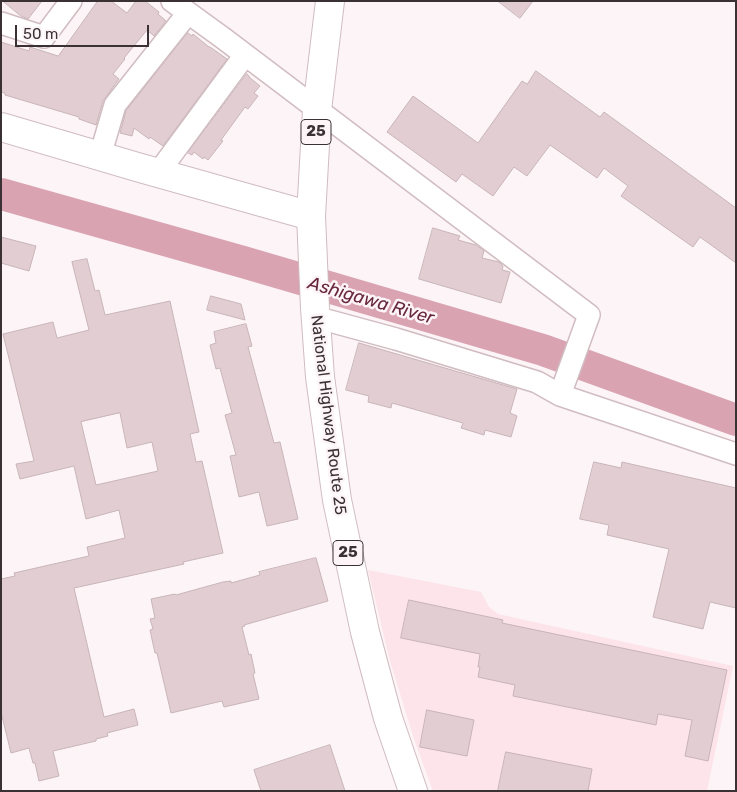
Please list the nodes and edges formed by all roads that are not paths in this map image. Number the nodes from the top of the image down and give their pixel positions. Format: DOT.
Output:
graph roads {
  1 [pos="71,1"];
  2 [pos="330,1"];
  3 [pos="180,7"];
  4 [pos="1,23"];
  5 [pos="246,55"];
  6 [pos="317,110"];
  7 [pos="1,127"];
  8 [pos="100,156"];
  9 [pos="158,173"];
  10 [pos="311,216"];
  11 [pos="315,312"];
  12 [pos="562,391"];
  13 [pos="736,454"];
  14 [pos="414,791"];
  1 -- 4 [label="street"];
  2 -- 6 [label="main road, National Highway Route 25 / 25"];
  3 -- 5 [label="street"];
  3 -- 8 [label="street"];
  5 -- 6 [label="street"];
  5 -- 9 [label="street"];
  6 -- 10 [label="main road, National Highway Route 25 / 25"];
  6 -- 12 [label="street"];
  7 -- 8 [label="main road"];
  8 -- 9 [label="main road"];
  9 -- 10 [label="main road"];
  10 -- 11 [label="main road, National Highway Route 25 / 25"];
  11 -- 12 [label="street"];
  11 -- 14 [label="main road, National Highway Route 25 / 25"];
  12 -- 13 [label="street"];
}
